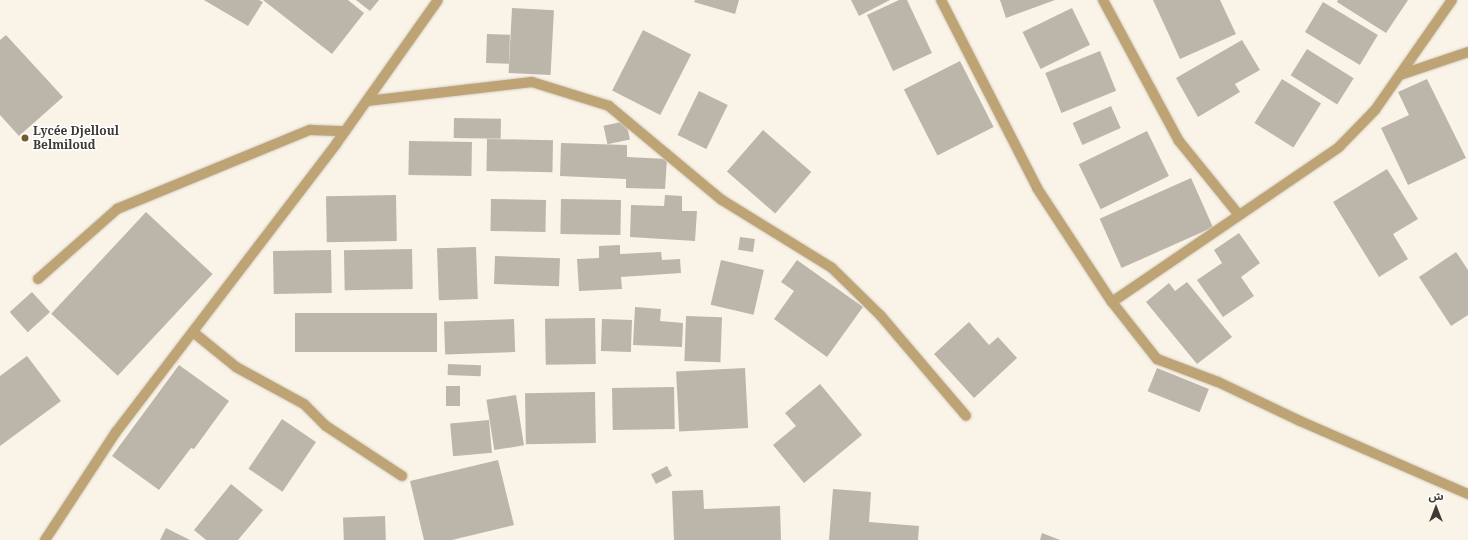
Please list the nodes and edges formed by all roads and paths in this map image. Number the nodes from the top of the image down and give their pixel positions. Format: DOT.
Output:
graph roads {
  1 [pos="438,0"];
  2 [pos="941,0"];
  3 [pos="1103,0"];
  4 [pos="1452,0"];
  5 [pos="1468,52"];
  6 [pos="1400,75"];
  7 [pos="367,101"];
  8 [pos="345,131"];
  9 [pos="1239,215"];
  10 [pos="38,279"];
  11 [pos="1112,302"];
  12 [pos="193,332"];
  13 [pos="966,416"];
  14 [pos="402,476"];
  15 [pos="1468,494"];
  16 [pos="45,540"];
  1 -- 7 [label="street"];
  2 -- 11 [label="street"];
  3 -- 9 [label="street"];
  4 -- 6 [label="street"];
  5 -- 6 [label="street"];
  6 -- 9 [label="street"];
  7 -- 8 [label="street"];
  7 -- 13 [label="street"];
  8 -- 10 [label="street"];
  8 -- 12 [label="street"];
  9 -- 11 [label="street"];
  11 -- 15 [label="street"];
  12 -- 14 [label="street"];
  12 -- 16 [label="street"];
}
